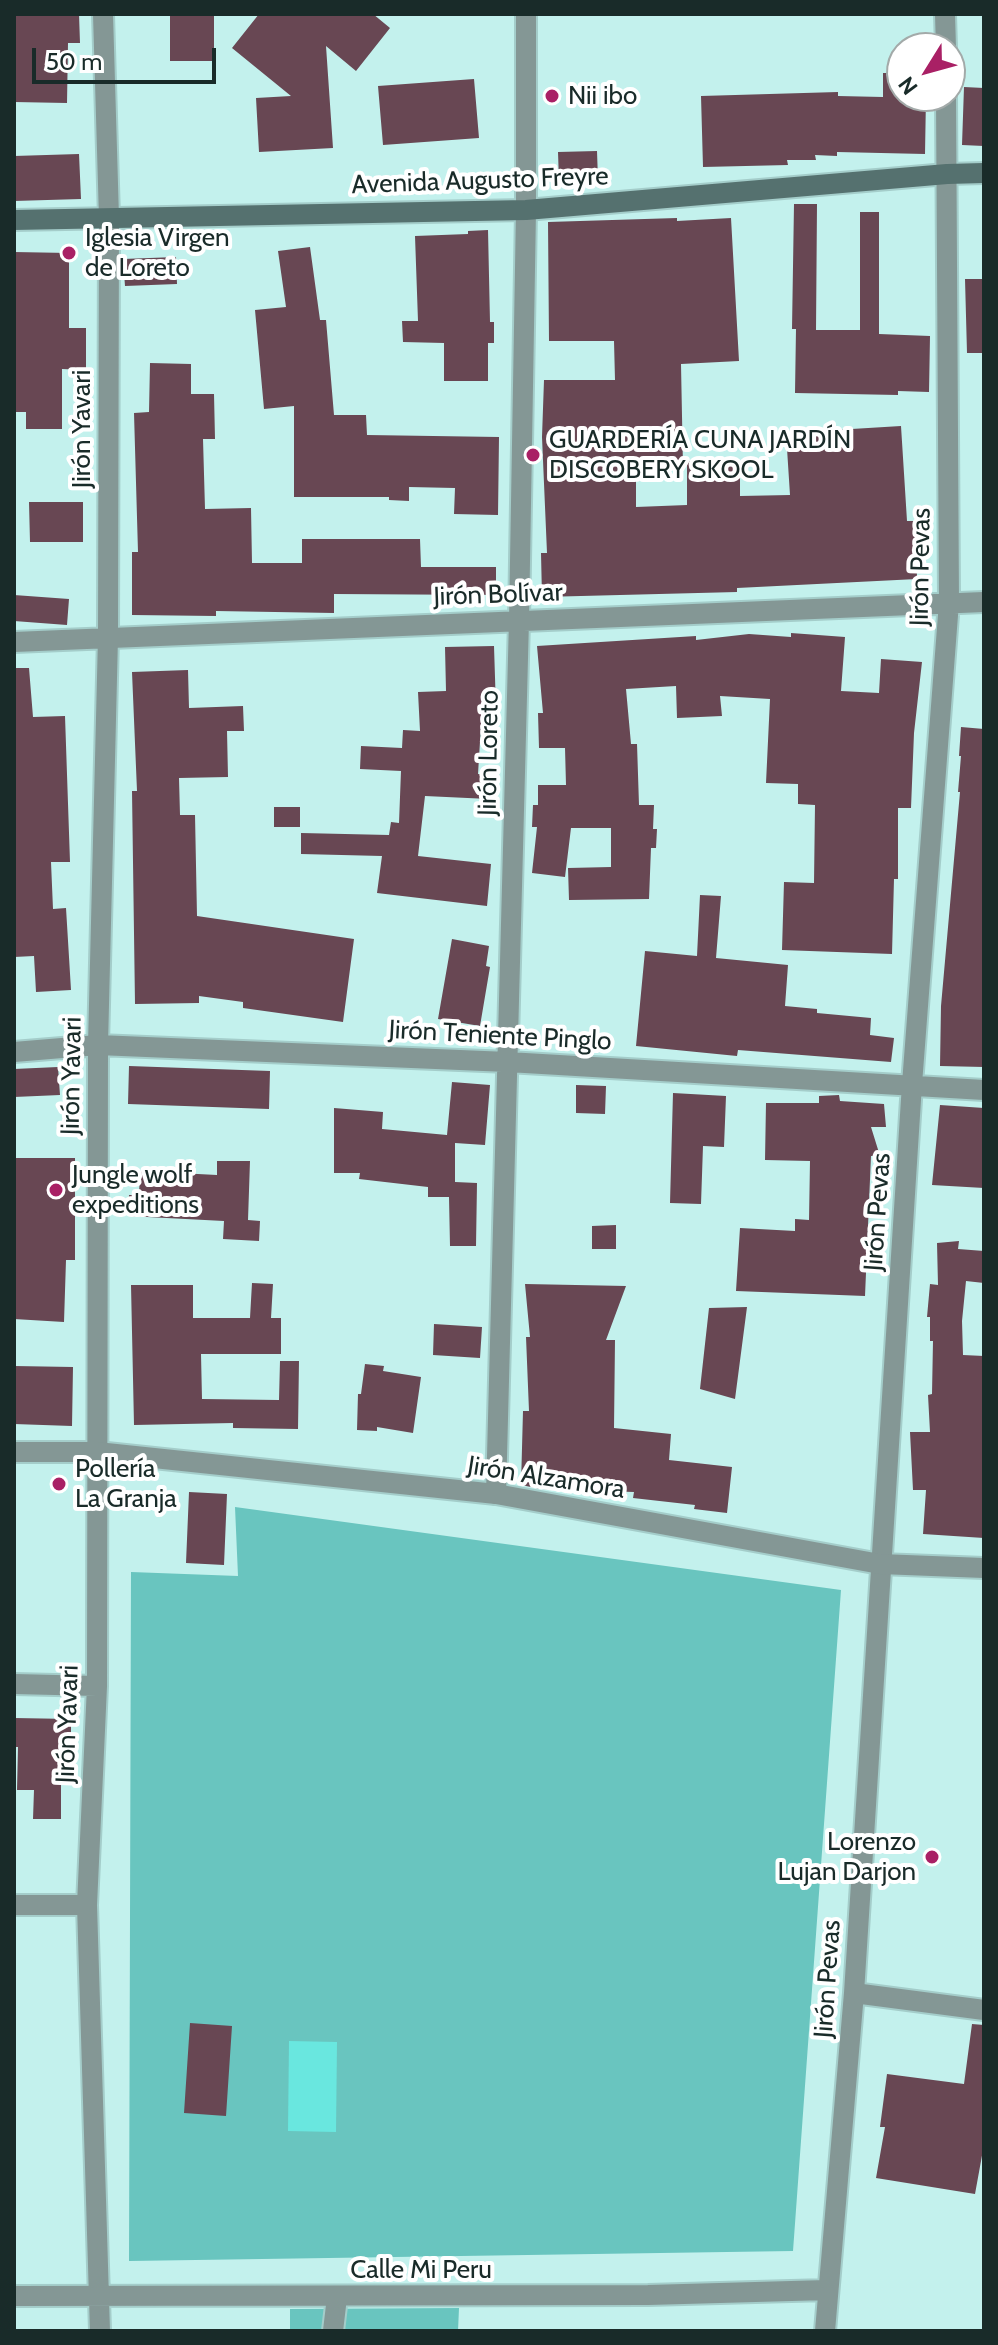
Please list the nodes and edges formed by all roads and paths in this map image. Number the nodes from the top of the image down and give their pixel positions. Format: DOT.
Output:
graph roads {
  1 [pos="103,14"];
  2 [pos="526,14"];
  3 [pos="946,112"];
  4 [pos="984,173"];
  5 [pos="947,174"];
  6 [pos="526,210"];
  7 [pos="109,218"];
  8 [pos="14,220"];
  9 [pos="949,602"];
  10 [pos="984,602"];
  11 [pos="519,620"];
  12 [pos="108,637"];
  13 [pos="14,642"];
  14 [pos="98,1045"];
  15 [pos="14,1052"];
  16 [pos="508,1062"];
  17 [pos="912,1084"];
  18 [pos="984,1090"];
  19 [pos="14,1452"];
  20 [pos="97,1452"];
  21 [pos="496,1494"];
  22 [pos="880,1564"];
  23 [pos="984,1568"];
  24 [pos="14,1684"];
  25 [pos="97,1686"];
  26 [pos="14,1905"];
  27 [pos="87,1905"];
  28 [pos="854,1993"];
  29 [pos="984,2010"];
  30 [pos="827,2290"];
  31 [pos="14,2296"];
  32 [pos="100,2297"];
  33 [pos="337,2297"];
  34 [pos="100,2331"];
  35 [pos="333,2331"];
  36 [pos="825,2331"];
  1 -- 7 [label="street, Jirón Yavari"];
  2 -- 6 [label="street, Jirón Loreto"];
  3 -- 5 [label="street, Jirón Pevas"];
  4 -- 5 [label="main road, Avenida Augusto Freyre"];
  5 -- 6 [label="main road, Avenida Augusto Freyre"];
  5 -- 9 [label="street, Jirón Pevas"];
  6 -- 7 [label="main road, Avenida Augusto Freyre"];
  6 -- 11 [label="street, Jirón Loreto"];
  7 -- 8 [label="main road, Avenida Augusto Freyre"];
  7 -- 12 [label="street, Jirón Yavari"];
  9 -- 10 [label="street, Jirón Bolívar"];
  9 -- 11 [label="street, Jirón Bolívar"];
  9 -- 17 [label="street, Jirón Pevas"];
  11 -- 12 [label="street, Jirón Bolívar"];
  11 -- 16 [label="street, Jirón Loreto"];
  12 -- 13 [label="street, Jirón Bolívar"];
  12 -- 14 [label="street, Jirón Yavari"];
  14 -- 15 [label="street, Jirón Teniente Pinglo"];
  14 -- 16 [label="street, Jirón Teniente Pinglo"];
  14 -- 20 [label="street, Jirón Yavari"];
  16 -- 17 [label="street, Jirón Teniente Pinglo"];
  16 -- 21 [label="street, Jirón Loreto"];
  17 -- 18 [label="street, Jirón Teniente Pinglo"];
  17 -- 22 [label="street, Jirón Pevas"];
  19 -- 20 [label="street, Jirón Alzamora"];
  20 -- 21 [label="street, Jirón Alzamora"];
  20 -- 25 [label="street, Jirón Yavari"];
  21 -- 22 [label="street, Jirón Alzamora"];
  22 -- 23 [label="street, Jirón Alzamora"];
  22 -- 28 [label="street, Jirón Pevas"];
  24 -- 25 [label="street"];
  25 -- 27 [label="street, Jirón Yavari"];
  26 -- 27 [label="street"];
  27 -- 32 [label="street, Jirón Yavari"];
  28 -- 29 [label="street"];
  28 -- 30 [label="street, Jirón Pevas"];
  30 -- 33 [label="street, Calle Mi Peru"];
  30 -- 36 [label="street, Jirón Pevas"];
  31 -- 32 [label="street, Calle Mi Peru"];
  32 -- 33 [label="street, Calle Mi Peru"];
  32 -- 34 [label="street, Jirón Yavari"];
  33 -- 35 [label="street"];
}
